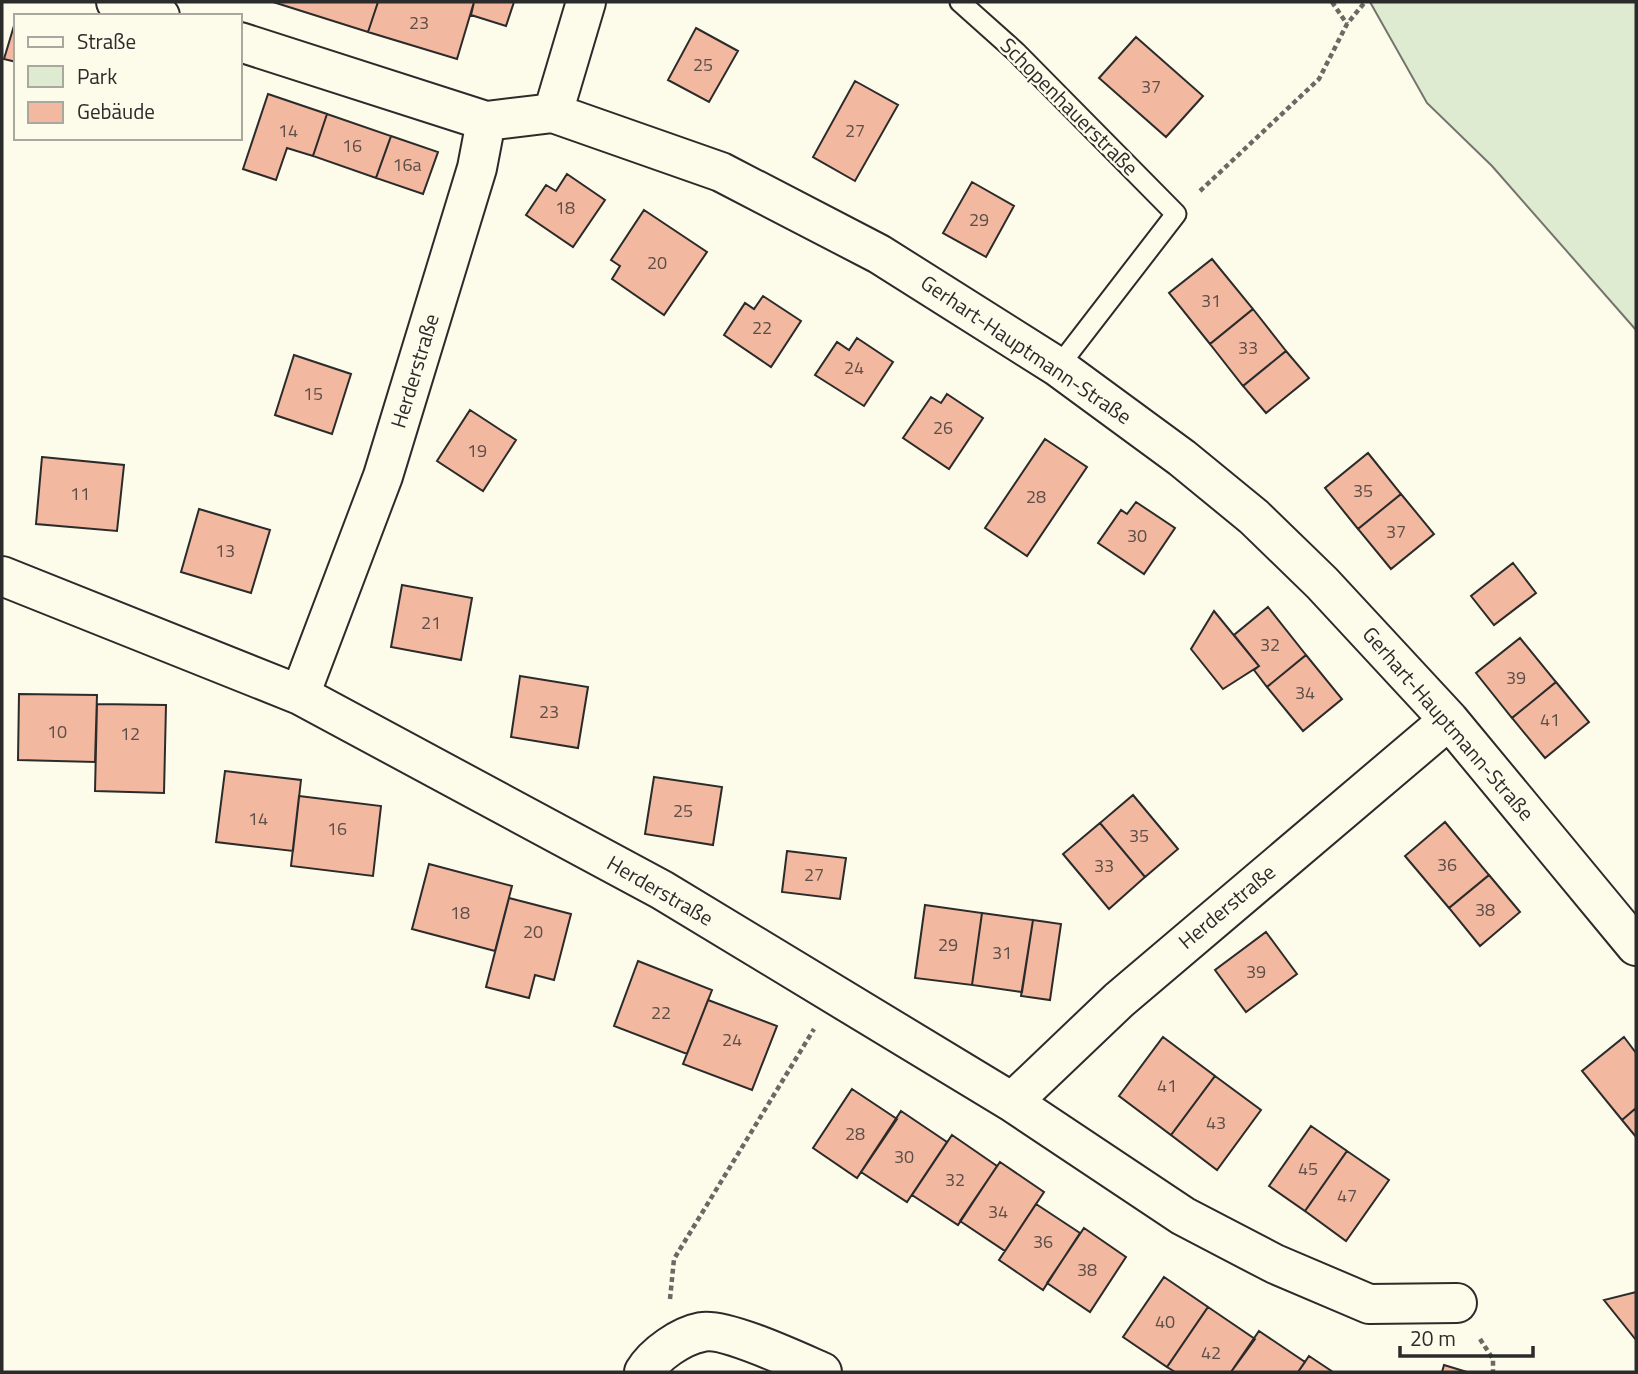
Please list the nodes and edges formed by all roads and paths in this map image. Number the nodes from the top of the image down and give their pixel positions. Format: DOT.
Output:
graph roads {
  1 [pos="116,2"];
  2 [pos="586,2"];
  3 [pos="960,2"];
  4 [pos="1332,2"];
  5 [pos="1366,2"];
  6 [pos="154,14"];
  7 [pos="1347,24"];
  8 [pos="242,43"];
  9 [pos="553,113"];
  10 [pos="486,121"];
  11 [pos="1176,214"];
  12 [pos="1058,367"];
  13 [pos="2,576"];
  14 [pos="300,695"];
  15 [pos="1449,720"];
  16 [pos="1636,946"];
  17 [pos="834,995"];
  18 [pos="1012,1102"];
  19 [pos="1457,1303"];
  20 [pos="655,1361"];
  21 [pos="822,1372"];
  1 -- 6 [label="street"];
  2 -- 9 [label="street"];
  3 -- 11 [label="lane, Schopenhauerstraße"];
  4 -- 7 [label="path"];
  5 -- 7 [label="path"];
  7 -- 11 [label="path"];
  8 -- 10 [label="street, Gerhart-Hauptmann-Straße"];
  9 -- 10 [label="street, Gerhart-Hauptmann-Straße"];
  9 -- 12 [label="street, Gerhart-Hauptmann-Straße"];
  10 -- 14 [label="street, Herderstraße"];
  11 -- 12 [label="lane"];
  12 -- 15 [label="street, Gerhart-Hauptmann-Straße"];
  13 -- 14 [label="street, Herderstraße"];
  14 -- 17 [label="street, Herderstraße"];
  15 -- 16 [label="street, Gerhart-Hauptmann-Straße"];
  15 -- 18 [label="street, Herderstraße"];
  17 -- 18 [label="street, Herderstraße"];
  17 -- 20 [label="path"];
  18 -- 19 [label="street, Herderstraße"];
  20 -- 21 [label="street"];
}
